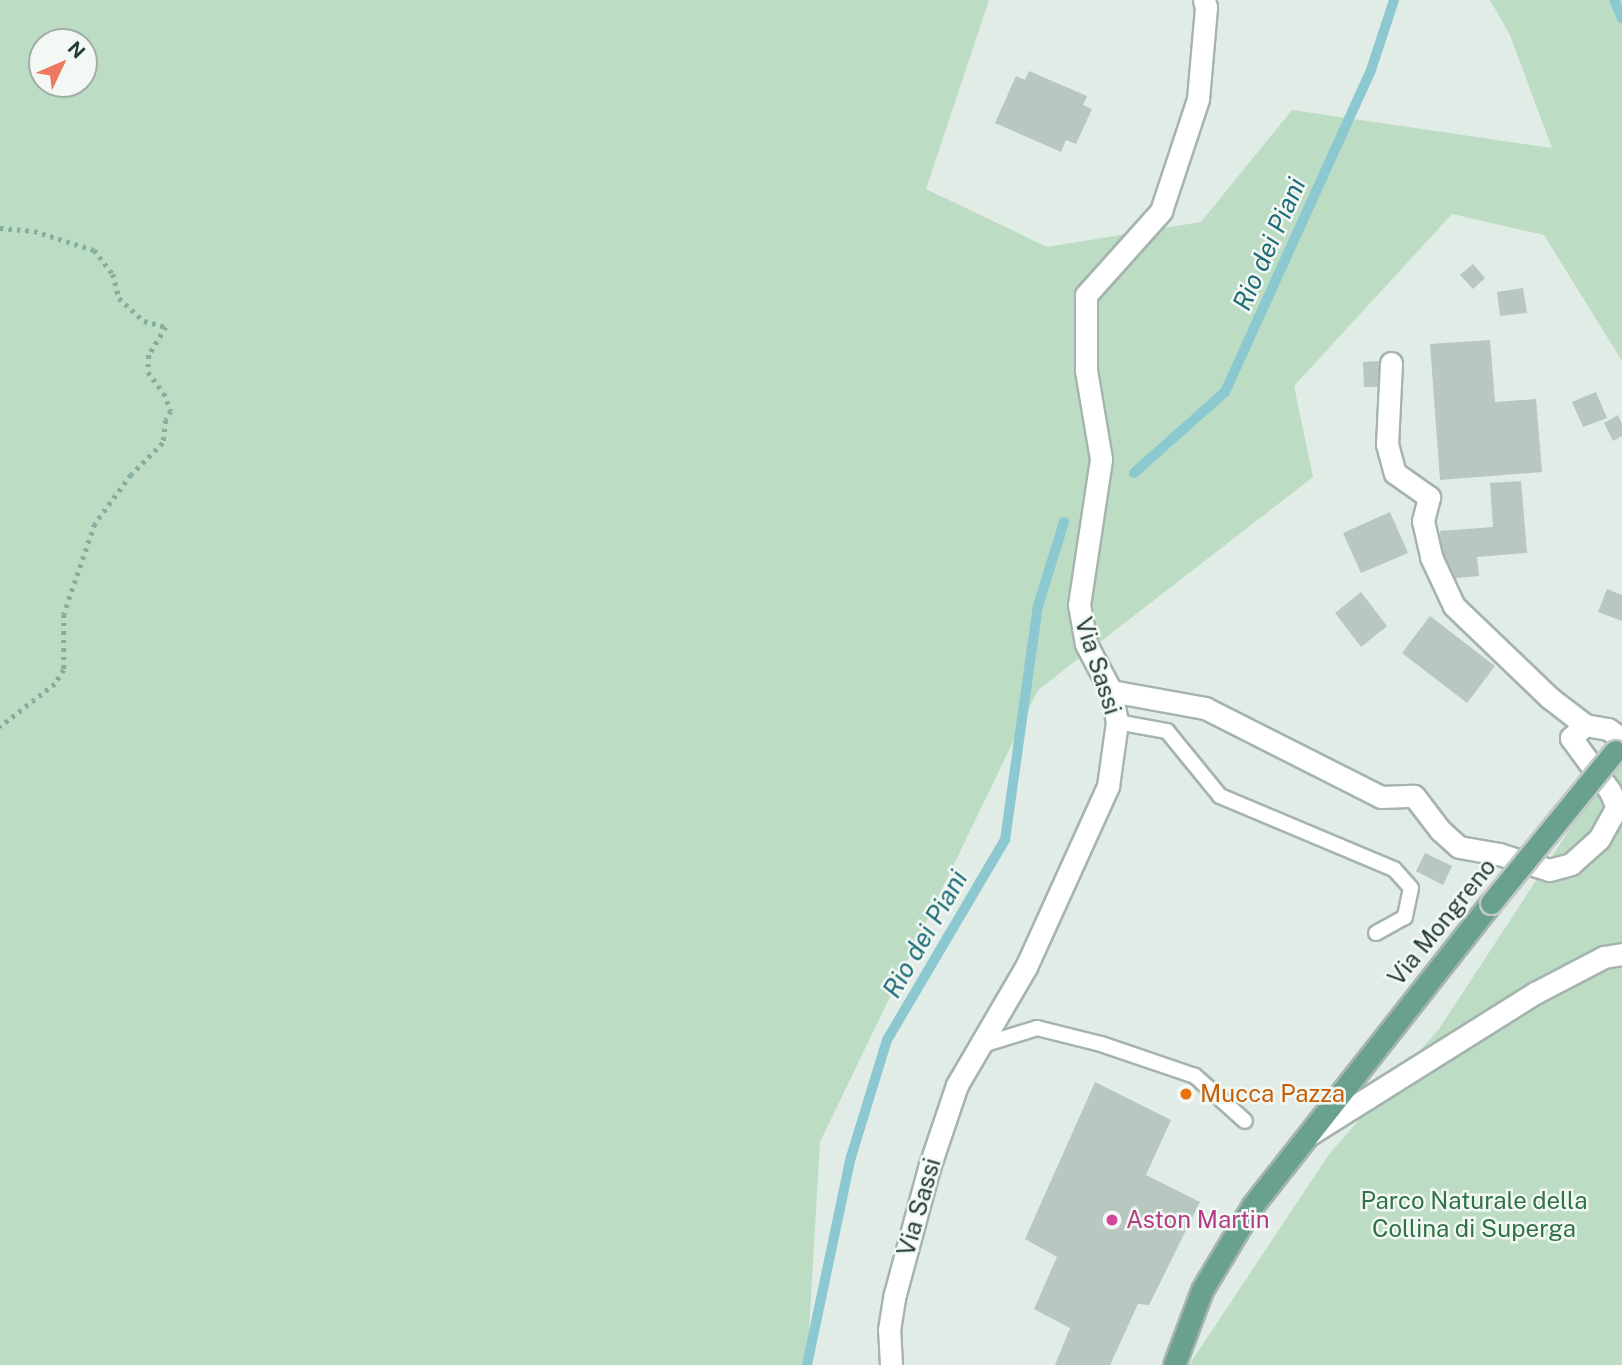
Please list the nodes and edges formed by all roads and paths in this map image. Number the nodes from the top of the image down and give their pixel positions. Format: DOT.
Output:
graph roads {
  1 [pos="1204,0"];
  2 [pos="0,228"];
  3 [pos="1391,363"];
  4 [pos="1111,691"];
  5 [pos="1116,722"];
  6 [pos="1585,725"];
  7 [pos="0,727"];
  8 [pos="1620,744"];
  9 [pos="1376,933"];
  10 [pos="1622,954"];
  11 [pos="979,1046"];
  12 [pos="1245,1121"];
  13 [pos="1305,1136"];
  14 [pos="891,1365"];
  15 [pos="1174,1365"];
  1 -- 4 [label="street, Via Sassi"];
  2 -- 7 [label="path"];
  3 -- 6 [label="street"];
  4 -- 5 [label="street, Via Sassi"];
  4 -- 6 [label="street"];
  5 -- 9 [label="lane"];
  5 -- 11 [label="street, Via Sassi"];
  6 -- 8 [label="street"];
  8 -- 13 [label="main road, Via Mongreno, bridge"];
  10 -- 13 [label="street, Via Mongreno"];
  11 -- 12 [label="lane"];
  11 -- 14 [label="street, Via Sassi"];
  13 -- 15 [label="main road, Via Mongreno"];
}
